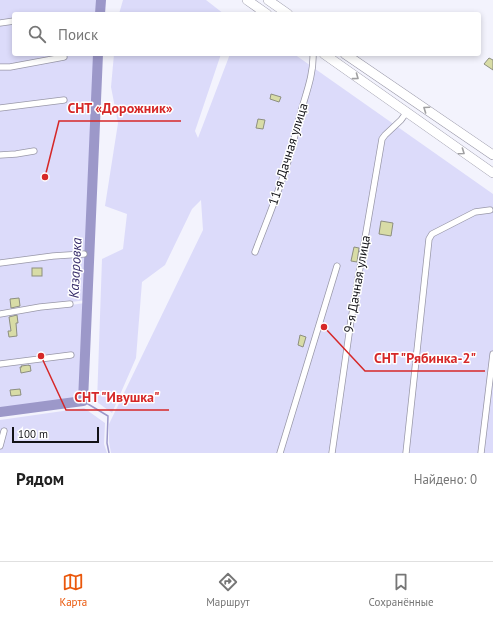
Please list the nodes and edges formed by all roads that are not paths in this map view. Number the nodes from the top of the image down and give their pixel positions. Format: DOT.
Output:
graph roads {
  1 [pos="248,0"];
  2 [pos="268,0"];
  3 [pos="264,12"];
  4 [pos="285,12"];
  5 [pos="12,21"];
  6 [pos="0,23"];
  7 [pos="313,56"];
  8 [pos="327,56"];
  9 [pos="349,56"];
  10 [pos="64,57"];
  11 [pos="0,67"];
  12 [pos="64,100"];
  13 [pos="0,108"];
  14 [pos="406,113"];
  15 [pos="34,151"];
  16 [pos="0,155"];
  17 [pos="493,156"];
  18 [pos="493,173"];
  19 [pos="492,210"];
  20 [pos="255,252"];
  21 [pos="84,254"];
  22 [pos="0,263"];
  23 [pos="337,266"];
  24 [pos="70,304"];
  25 [pos="0,314"];
  26 [pos="71,354"];
  27 [pos="493,354"];
  28 [pos="0,364"];
  29 [pos="4,431"];
  30 [pos="0,446"];
  31 [pos="280,453"];
  32 [pos="332,453"];
  33 [pos="406,453"];
  34 [pos="481,453"];
  1 -- 3 [label="highway"];
  2 -- 4 [label="highway"];
  5 -- 6 [label="street"];
  7 -- 20 [label="street, 11-я Дачная улица"];
  8 -- 14 [label="highway, one-way"];
  17 -- 9 [label="highway, one-way"];
  10 -- 11 [label="street"];
  12 -- 13 [label="street"];
  14 -- 18 [label="highway, one-way"];
  14 -- 32 [label="street, 9-я Дачная улица"];
  15 -- 16 [label="street"];
  19 -- 33 [label="street"];
  21 -- 22 [label="street"];
  23 -- 31 [label="street"];
  24 -- 25 [label="street"];
  26 -- 28 [label="street"];
  27 -- 34 [label="street"];
  29 -- 30 [label="street"];
}
